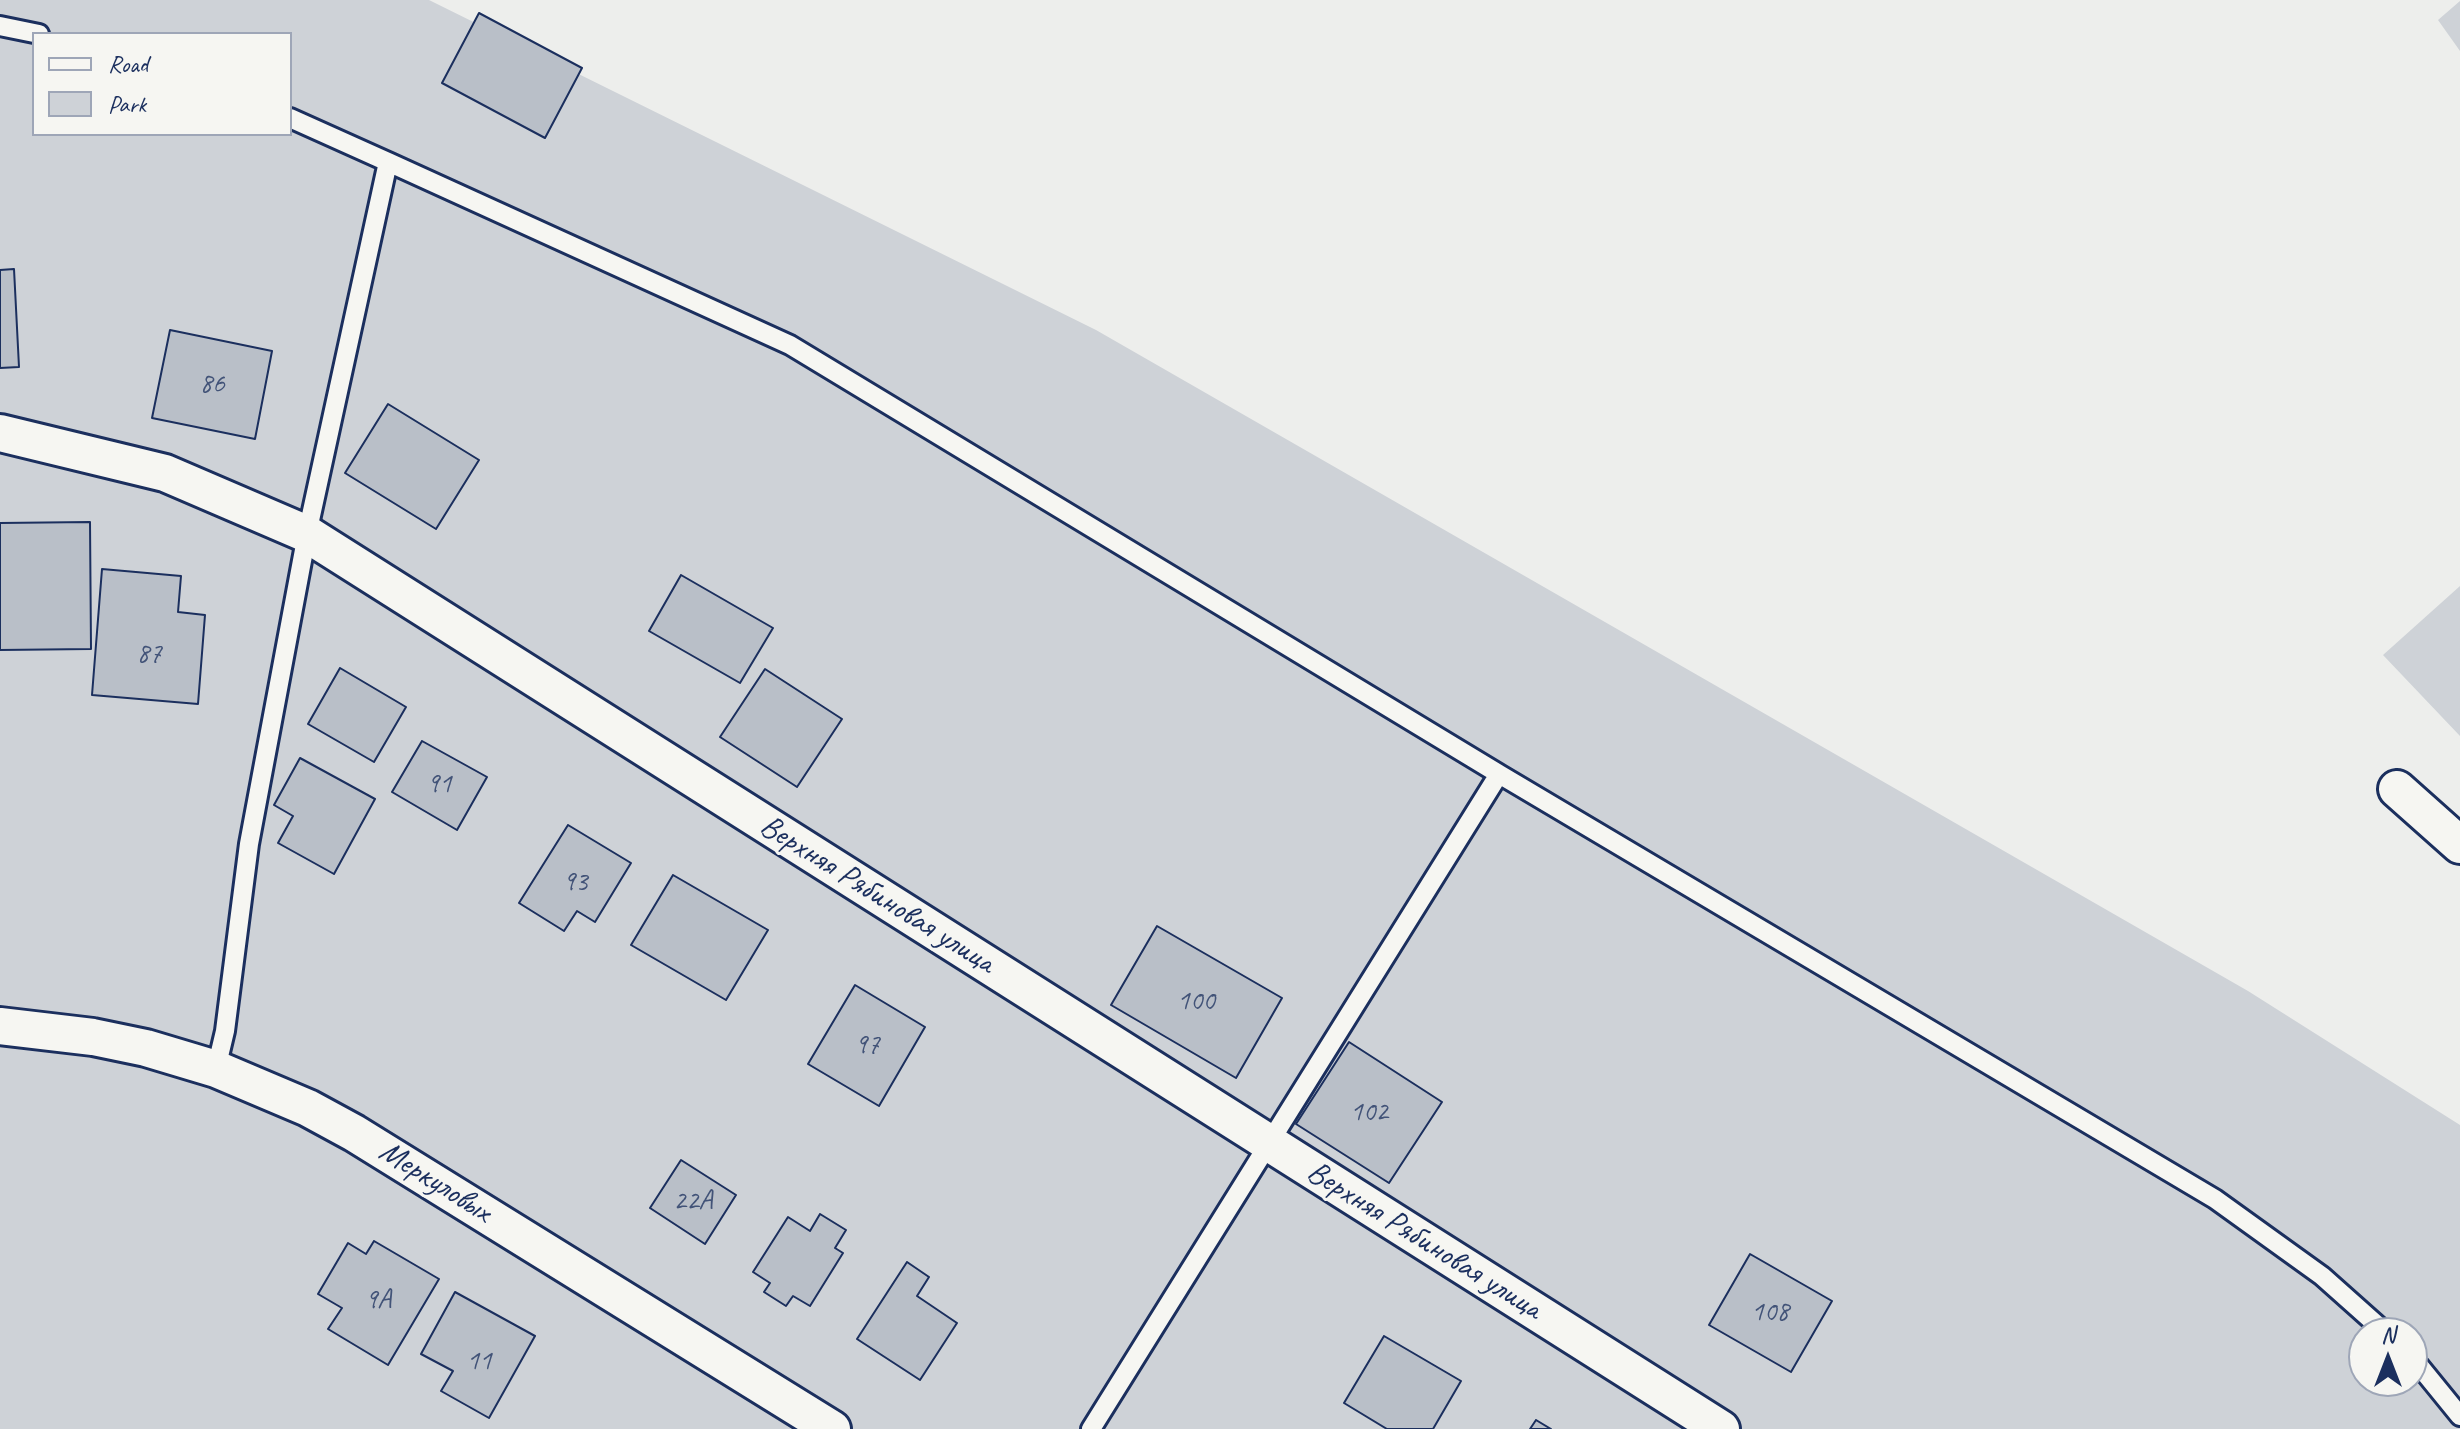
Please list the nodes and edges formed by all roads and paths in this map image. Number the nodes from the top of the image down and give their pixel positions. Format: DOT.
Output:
graph roads {
  1 [pos="0,26"];
  2 [pos="32,33"];
  3 [pos="292,119"];
  4 [pos="388,162"];
  5 [pos="0,433"];
  6 [pos="307,534"];
  7 [pos="1499,774"];
  8 [pos="2397,789"];
  9 [pos="2460,845"];
  10 [pos="0,1026"];
  11 [pos="216,1069"];
  12 [pos="1271,1144"];
  13 [pos="2368,1317"];
  14 [pos="2428,1377"];
  15 [pos="2460,1416"];
  16 [pos="832,1429"];
  17 [pos="1091,1429"];
  18 [pos="1721,1429"];
  1 -- 2 [label="lane"];
  3 -- 4 [label="lane"];
  4 -- 6 [label="lane"];
  4 -- 7 [label="lane"];
  5 -- 6 [label="street, Верхняя Рябиновая улица"];
  6 -- 11 [label="lane"];
  6 -- 12 [label="street, Верхняя Рябиновая улица"];
  7 -- 12 [label="lane"];
  7 -- 13 [label="lane"];
  8 -- 9 [label="street"];
  10 -- 11 [label="street, Меркуловых"];
  11 -- 16 [label="street, Меркуловых"];
  12 -- 17 [label="lane"];
  12 -- 18 [label="street, Верхняя Рябиновая улица"];
  14 -- 15 [label="lane"];
}
